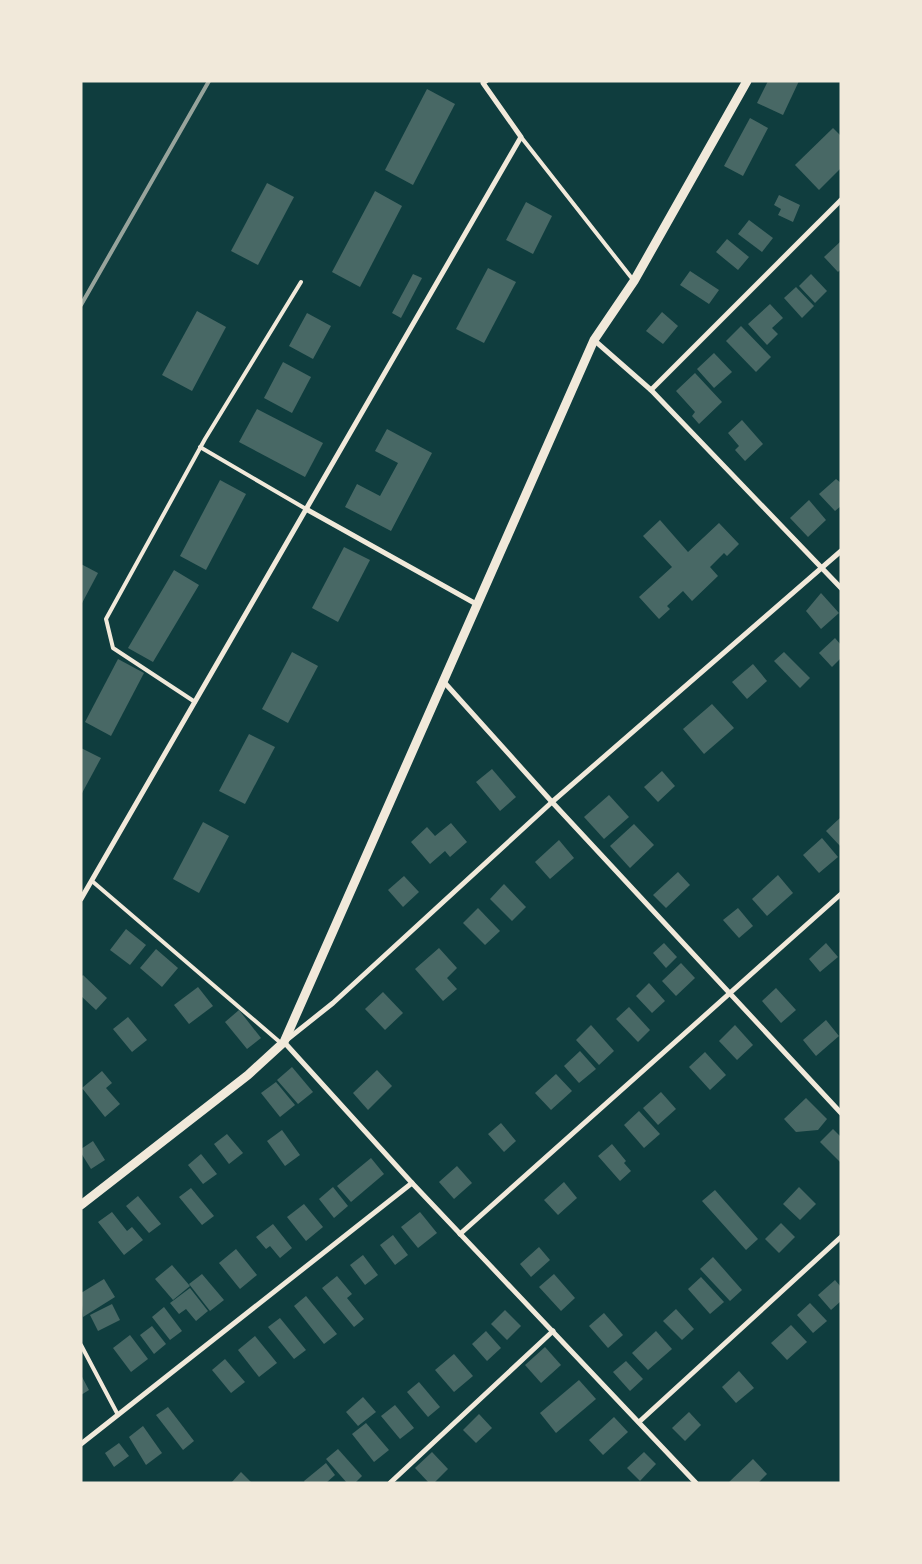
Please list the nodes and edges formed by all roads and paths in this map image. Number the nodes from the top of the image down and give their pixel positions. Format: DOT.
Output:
graph roads {
  1 [pos="486,81"];
  2 [pos="748,81"];
  3 [pos="520,137"];
  4 [pos="841,200"];
  5 [pos="634,281"];
  6 [pos="302,282"];
  7 [pos="594,340"];
  8 [pos="651,390"];
  9 [pos="200,447"];
  10 [pos="306,509"];
  11 [pos="841,551"];
  12 [pos="822,568"];
  13 [pos="841,588"];
  14 [pos="478,605"];
  15 [pos="444,682"];
  16 [pos="195,702"];
  17 [pos="552,802"];
  18 [pos="92,881"];
  19 [pos="841,894"];
  20 [pos="81,899"];
  21 [pos="729,994"];
  22 [pos="283,1043"];
  23 [pos="841,1113"];
  24 [pos="412,1183"];
  25 [pos="81,1205"];
  26 [pos="460,1234"];
  27 [pos="841,1237"];
  28 [pos="553,1332"];
  29 [pos="81,1345"];
  30 [pos="118,1415"];
  31 [pos="639,1422"];
  32 [pos="81,1444"];
  33 [pos="390,1483"];
  34 [pos="696,1483"];
  1 -- 3 [label="street"];
  2 -- 5 [label="street"];
  3 -- 5 [label="lane"];
  3 -- 10 [label="street"];
  4 -- 8 [label="street"];
  5 -- 7 [label="street"];
  6 -- 9 [label="lane"];
  7 -- 8 [label="street"];
  7 -- 14 [label="street"];
  8 -- 12 [label="street"];
  9 -- 10 [label="lane"];
  9 -- 16 [label="lane"];
  10 -- 14 [label="street"];
  10 -- 16 [label="street"];
  11 -- 12 [label="street"];
  12 -- 13 [label="street"];
  12 -- 17 [label="street"];
  14 -- 15 [label="street"];
  15 -- 17 [label="street"];
  15 -- 22 [label="street"];
  16 -- 18 [label="street"];
  17 -- 21 [label="street"];
  17 -- 22 [label="street"];
  18 -- 20 [label="street"];
  18 -- 22 [label="lane"];
  19 -- 21 [label="street"];
  21 -- 23 [label="street"];
  21 -- 26 [label="street"];
  22 -- 24 [label="street"];
  22 -- 25 [label="street"];
  24 -- 26 [label="street"];
  24 -- 30 [label="street"];
  26 -- 28 [label="street"];
  27 -- 31 [label="street"];
  28 -- 31 [label="street"];
  28 -- 33 [label="street"];
  29 -- 30 [label="lane"];
  30 -- 32 [label="street"];
  31 -- 34 [label="street"];
}
